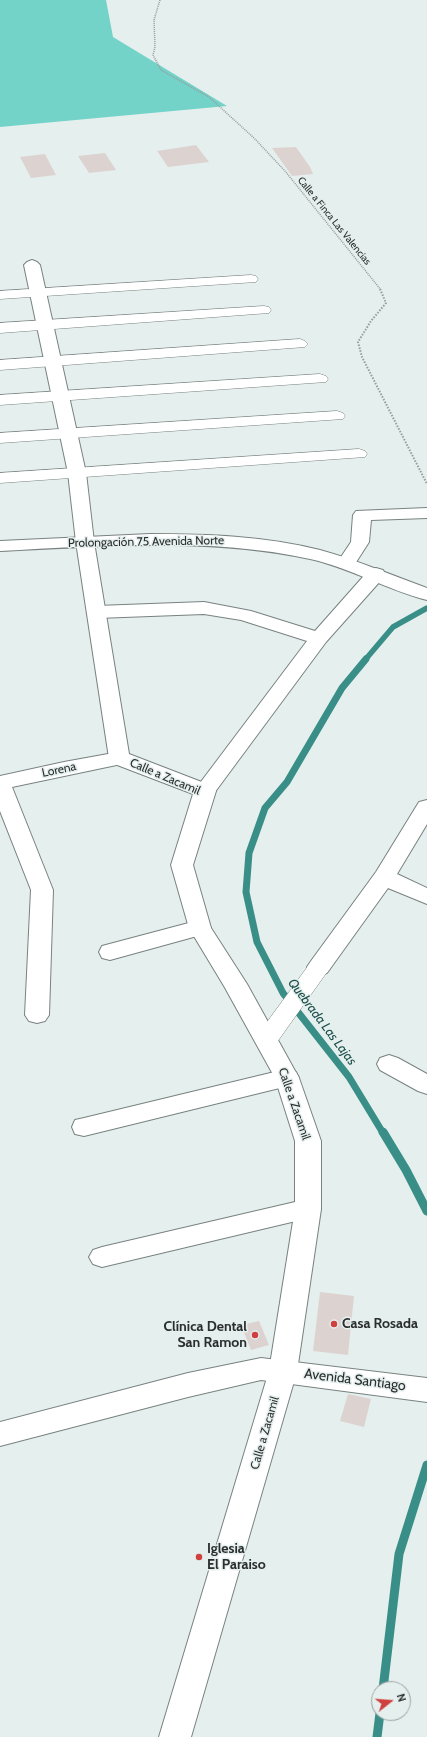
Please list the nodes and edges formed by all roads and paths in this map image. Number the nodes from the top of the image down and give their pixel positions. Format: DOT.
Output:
graph roads {
  1 [pos="160,0"];
  2 [pos="32,265"];
  3 [pos="251,279"];
  4 [pos="38,292"];
  5 [pos="0,294"];
  6 [pos="264,310"];
  7 [pos="45,324"];
  8 [pos="0,328"];
  9 [pos="300,344"];
  10 [pos="53,361"];
  11 [pos="0,365"];
  12 [pos="320,378"];
  13 [pos="60,395"];
  14 [pos="0,400"];
  15 [pos="338,416"];
  16 [pos="68,434"];
  17 [pos="0,438"];
  18 [pos="359,454"];
  19 [pos="77,473"];
  20 [pos="0,478"];
  21 [pos="427,484"];
  22 [pos="427,513"];
  23 [pos="85,542"];
  24 [pos="0,546"];
  25 [pos="346,563"];
  26 [pos="376,574"];
  27 [pos="427,594"];
  28 [pos="97,612"];
  29 [pos="319,638"];
  30 [pos="119,758"];
  31 [pos="0,784"];
  32 [pos="205,791"];
  33 [pos="427,807"];
  34 [pos="384,877"];
  35 [pos="427,897"];
  36 [pos="200,928"];
  37 [pos="110,952"];
  38 [pos="319,967"];
  39 [pos="37,1015"];
  40 [pos="267,1039"];
  41 [pos="389,1064"];
  42 [pos="288,1078"];
  43 [pos="427,1085"];
  44 [pos="84,1127"];
  45 [pos="308,1209"];
  46 [pos="102,1257"];
  47 [pos="283,1371"];
  48 [pos="421,1389"];
  49 [pos="0,1434"];
  50 [pos="175,1737"];
  1 -- 21 [label="path, Calle a Finca Las Valencias"];
  2 -- 4 [label="street, Calle a Zacamil"];
  3 -- 4 [label="street"];
  4 -- 5 [label="street"];
  4 -- 7 [label="street, Calle a Zacamil"];
  6 -- 7 [label="street"];
  7 -- 8 [label="street"];
  7 -- 10 [label="street, Calle a Zacamil"];
  9 -- 10 [label="street"];
  10 -- 11 [label="street"];
  10 -- 13 [label="street, Calle a Zacamil"];
  12 -- 13 [label="street"];
  13 -- 14 [label="street"];
  13 -- 16 [label="street, Calle a Zacamil"];
  15 -- 16 [label="street"];
  16 -- 17 [label="street"];
  16 -- 19 [label="street, Calle a Zacamil"];
  18 -- 19 [label="street"];
  19 -- 20 [label="street"];
  19 -- 23 [label="street, Calle a Zacamil"];
  22 -- 25 [label="street"];
  23 -- 24 [label="street, Prolongación 75 Avenida Norte"];
  23 -- 25 [label="street, Prolongación 75 Avenida Norte"];
  23 -- 28 [label="street, Calle a Zacamil"];
  25 -- 26 [label="street, Prolongación 75 Avenida Norte"];
  26 -- 27 [label="street, Prolongación 75 Avenida Norte"];
  26 -- 29 [label="street"];
  28 -- 29 [label="street"];
  28 -- 30 [label="street, Calle a Zacamil"];
  29 -- 32 [label="street"];
  30 -- 31 [label="street, Lorena"];
  30 -- 32 [label="street, Calle a Zacamil"];
  31 -- 39 [label="street"];
  32 -- 36 [label="street, Calle a Zacamil"];
  33 -- 34 [label="street"];
  34 -- 35 [label="street"];
  34 -- 38 [label="street"];
  36 -- 37 [label="street"];
  36 -- 40 [label="street, Calle a Zacamil"];
  38 -- 40 [label="street"];
  40 -- 42 [label="street, Calle a Zacamil"];
  41 -- 43 [label="street"];
  42 -- 44 [label="street"];
  42 -- 45 [label="street, Calle a Zacamil"];
  45 -- 46 [label="street"];
  45 -- 47 [label="street, Calle a Zacamil"];
  47 -- 48 [label="street, Avenida Santiago"];
  47 -- 49 [label="street, Avenida Santiago"];
  47 -- 50 [label="street, Calle a Zacamil"];
}
